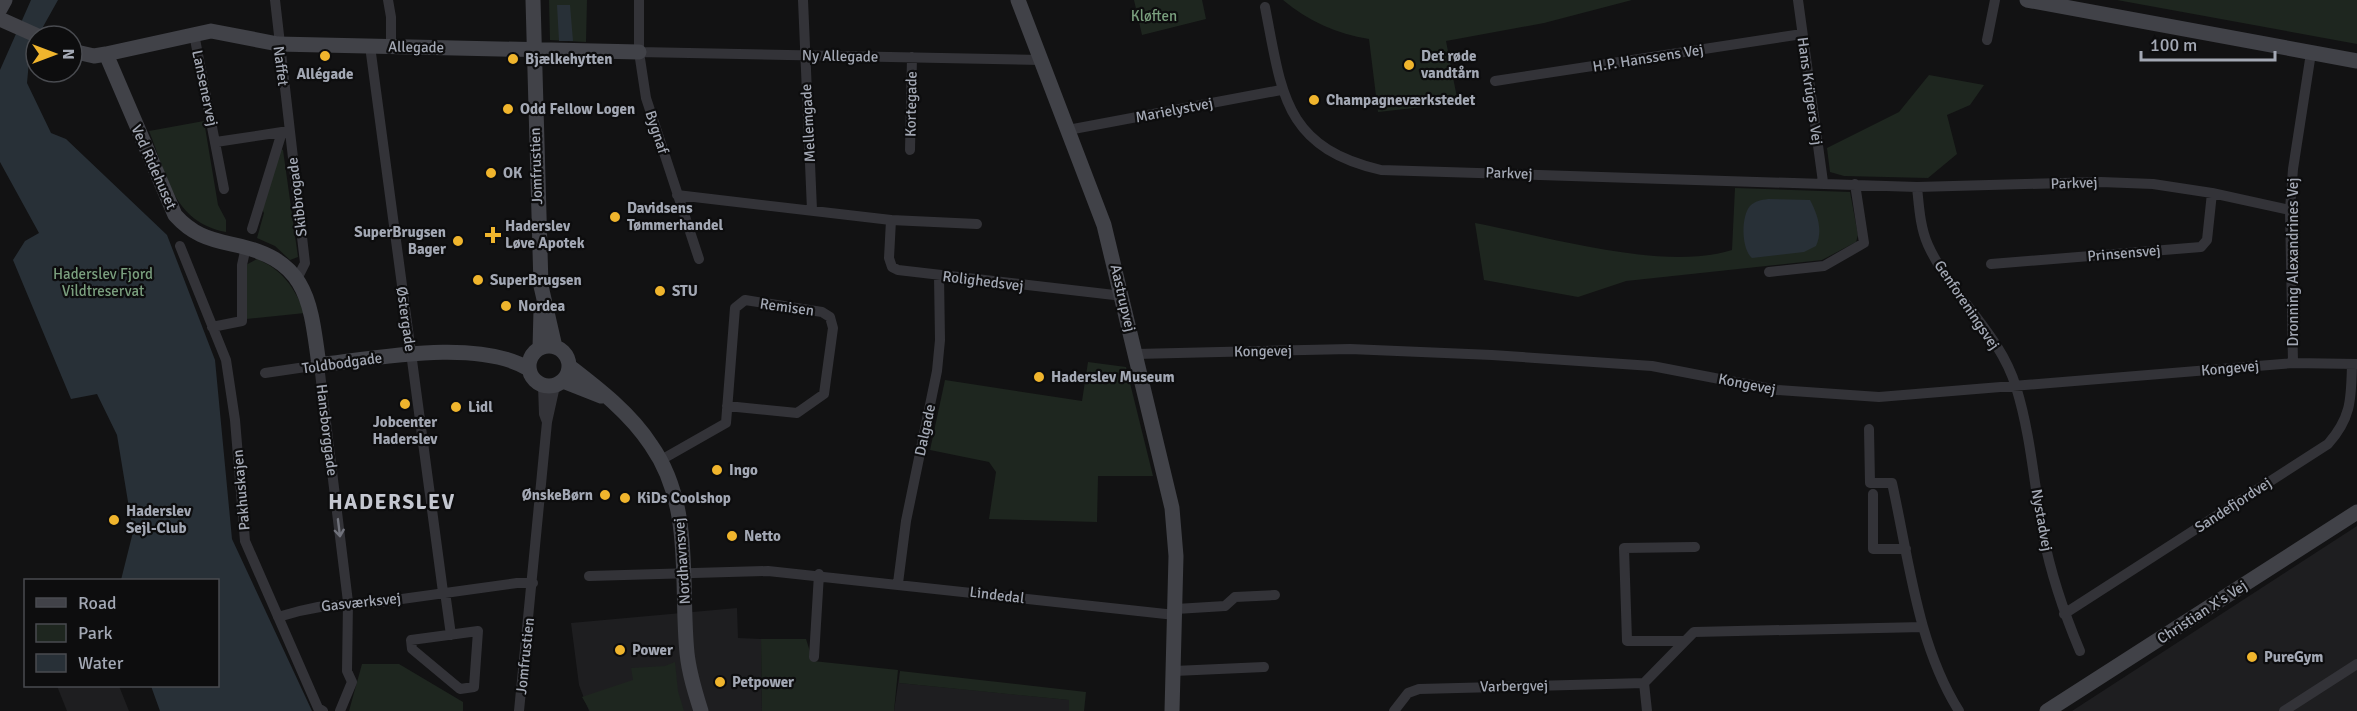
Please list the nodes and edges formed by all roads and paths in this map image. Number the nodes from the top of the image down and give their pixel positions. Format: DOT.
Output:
graph roads {
  1 [pos="5,0"];
  2 [pos="275,0"];
  3 [pos="388,0"];
  4 [pos="533,0"];
  5 [pos="639,0"];
  6 [pos="802,0"];
  7 [pos="1018,0"];
  8 [pos="1798,0"];
  9 [pos="1995,0"];
  10 [pos="2027,0"];
  11 [pos="1265,7"];
  12 [pos="0,9"];
  13 [pos="5,21"];
  14 [pos="24,30"];
  15 [pos="194,34"];
  16 [pos="1802,34"];
  17 [pos="1987,40"];
  18 [pos="278,44"];
  19 [pos="370,46"];
  20 [pos="391,47"];
  21 [pos="533,50"];
  22 [pos="639,52"];
  23 [pos="2311,53"];
  24 [pos="84,54"];
  25 [pos="106,54"];
  26 [pos="805,55"];
  27 [pos="912,57"];
  28 [pos="1041,60"];
  29 [pos="2357,62"];
  30 [pos="1494,81"];
  31 [pos="1281,90"];
  32 [pos="1068,130"];
  33 [pos="286,132"];
  34 [pos="216,142"];
  35 [pos="910,150"];
  36 [pos="1823,182"];
  37 [pos="1855,184"];
  38 [pos="1917,187"];
  39 [pos="225,189"];
  40 [pos="2212,193"];
  41 [pos="677,195"];
  42 [pos="812,210"];
  43 [pos="2290,210"];
  44 [pos="891,220"];
  45 [pos="977,224"];
  46 [pos="252,228"];
  47 [pos="180,246"];
  48 [pos="246,247"];
  49 [pos="699,259"];
  50 [pos="1991,264"];
  51 [pos="1769,272"];
  52 [pos="939,276"];
  53 [pos="297,279"];
  54 [pos="1123,296"];
  55 [pos="212,327"];
  56 [pos="416,353"];
  57 [pos="1136,354"];
  58 [pos="539,355"];
  59 [pos="2293,363"];
  60 [pos="2355,364"];
  61 [pos="319,365"];
  62 [pos="569,366"];
  63 [pos="265,373"];
  64 [pos="553,384"];
  65 [pos="2016,386"];
  66 [pos="607,397"];
  67 [pos="727,406"];
  68 [pos="1869,429"];
  69 [pos="661,460"];
  70 [pos="1873,494"];
  71 [pos="2357,512"];
  72 [pos="1695,547"];
  73 [pos="1906,549"];
  74 [pos="684,572"];
  75 [pos="819,574"];
  76 [pos="589,576"];
  77 [pos="533,583"];
  78 [pos="898,583"];
  79 [pos="444,592"];
  80 [pos="1275,595"];
  81 [pos="348,602"];
  82 [pos="1175,612"];
  83 [pos="2064,614"];
  84 [pos="278,617"];
  85 [pos="1923,627"];
  86 [pos="451,636"];
  87 [pos="1684,641"];
  88 [pos="2080,651"];
  89 [pos="814,657"];
  90 [pos="2357,664"];
  91 [pos="1264,667"];
  92 [pos="1174,671"];
  93 [pos="1644,683"];
  94 [pos="323,711"];
  95 [pos="340,711"];
  96 [pos="519,711"];
  97 [pos="700,711"];
  98 [pos="1172,711"];
  99 [pos="1394,711"];
  100 [pos="1647,711"];
  101 [pos="1959,711"];
  102 [pos="2047,711"];
  103 [pos="2284,711"];
  1 -- 12 [label="street"];
  2 -- 18 [label="street, Naffet"];
  3 -- 20 [label="street"];
  4 -- 21 [label="street, Jomfrustien"];
  5 -- 22 [label="street, Bygnaf"];
  6 -- 26 [label="street, Mellemgade"];
  7 -- 28 [label="street, Aastrupvej"];
  8 -- 16 [label="street, Hans Krügers Vej"];
  9 -- 17 [label="street"];
  10 -- 23 [label="street"];
  11 -- 31 [label="street, Parkvej"];
  13 -- 14 [label="street"];
  15 -- 18 [label="street, Allegade"];
  15 -- 25 [label="street, Allegade"];
  15 -- 34 [label="street, Lansenervej"];
  16 -- 30 [label="street, H.P. Hanssens Vej"];
  16 -- 36 [label="street, Hans Krügers Vej"];
  18 -- 19 [label="street, Allegade"];
  18 -- 33 [label="street, Naffet"];
  19 -- 20 [label="street, Allegade"];
  19 -- 56 [label="street, Østergade"];
  20 -- 21 [label="street, Allegade"];
  21 -- 22 [label="street, Allegade"];
  21 -- 58 [label="street, Jomfrustien"];
  22 -- 26 [label="street, Ny Allegade"];
  22 -- 41 [label="street, Bygnaf"];
  23 -- 29 [label="street"];
  23 -- 43 [label="street, Dronning Alexandrines Vej"];
  24 -- 25 [label="street, Allegade"];
  25 -- 48 [label="street, Ved Ridehuset"];
  26 -- 27 [label="street, Ny Allegade"];
  26 -- 42 [label="street, Mellemgade"];
  27 -- 28 [label="street, Ny Allegade"];
  27 -- 35 [label="street, Kortegade"];
  28 -- 32 [label="street, Aastrupvej"];
  31 -- 32 [label="street, Marielystvej"];
  31 -- 36 [label="street, Parkvej"];
  32 -- 54 [label="street, Aastrupvej"];
  33 -- 34 [label="street, Lansenervej"];
  33 -- 46 [label="street, Skibbrogade"];
  33 -- 53 [label="street, Skibbrogade"];
  34 -- 39 [label="street, Lansenervej"];
  36 -- 37 [label="street, Parkvej"];
  37 -- 38 [label="street, Parkvej"];
  37 -- 51 [label="street"];
  38 -- 40 [label="street, Parkvej"];
  38 -- 65 [label="street, Genforeningsvej"];
  40 -- 43 [label="street, Parkvej"];
  40 -- 50 [label="street, Prinsensvej"];
  41 -- 42 [label="street"];
  41 -- 49 [label="street, Bygnaf"];
  42 -- 44 [label="street"];
  43 -- 59 [label="street, Dronning Alexandrines Vej"];
  44 -- 45 [label="street"];
  44 -- 52 [label="street, Rolighedsvej"];
  47 -- 55 [label="street, Pakhuskajen"];
  48 -- 53 [label="street, Ved Ridehuset"];
  48 -- 55 [label="street"];
  52 -- 54 [label="street, Rolighedsvej"];
  52 -- 78 [label="street, Dalgade"];
  53 -- 61 [label="street"];
  54 -- 57 [label="street, Aastrupvej"];
  55 -- 84 [label="street, Pakhuskajen"];
  56 -- 58 [label="street, Toldbodgade"];
  56 -- 61 [label="street, Toldbodgade"];
  56 -- 79 [label="street, Østergade"];
  57 -- 65 [label="street, Kongevej"];
  57 -- 82 [label="street, Aastrupvej"];
  58 -- 62 [label="street, Nordhavnsvej"];
  58 -- 64 [label="street"];
  59 -- 60 [label="street, Kongevej"];
  59 -- 65 [label="street, Kongevej"];
  60 -- 83 [label="street, Sandefjordvej"];
  61 -- 63 [label="street, Toldbodgade"];
  61 -- 81 [label="street, Hansborggade, one-way"];
  62 -- 64 [label="street"];
  62 -- 66 [label="street, Nordhavnsvej"];
  64 -- 66 [label="street, Nordhavnsvej"];
  64 -- 77 [label="street, Jomfrustien"];
  65 -- 83 [label="street, Nystadvej"];
  66 -- 69 [label="street, Nordhavnsvej"];
  67 -- 67 [label="street, Remisen"];
  67 -- 69 [label="street, Remisen"];
  68 -- 73 [label="street"];
  69 -- 74 [label="street, Nordhavnsvej"];
  70 -- 73 [label="street"];
  71 -- 102 [label="street, Christian X's Vej"];
  72 -- 87 [label="street"];
  73 -- 85 [label="street"];
  74 -- 75 [label="street, Lindedal"];
  74 -- 76 [label="street, Lindedal"];
  74 -- 97 [label="street, Nordhavnsvej"];
  75 -- 78 [label="street, Lindedal"];
  75 -- 89 [label="street"];
  77 -- 79 [label="street, Gasværksvej"];
  77 -- 96 [label="street, Jomfrustien"];
  78 -- 82 [label="street, Lindedal"];
  79 -- 81 [label="street, Gasværksvej"];
  79 -- 86 [label="street"];
  80 -- 82 [label="street"];
  81 -- 84 [label="street, Gasværksvej"];
  81 -- 95 [label="street, Hansborggade"];
  82 -- 92 [label="street, Aastrupvej"];
  83 -- 88 [label="street, Nystadvej"];
  84 -- 94 [label="street, Pakhuskajen"];
  85 -- 87 [label="street"];
  85 -- 101 [label="street"];
  86 -- 86 [label="street"];
  87 -- 93 [label="street"];
  90 -- 103 [label="street"];
  91 -- 92 [label="street"];
  92 -- 98 [label="street, Aastrupvej"];
  93 -- 99 [label="street, Varbergvej"];
  93 -- 100 [label="street"];
}
